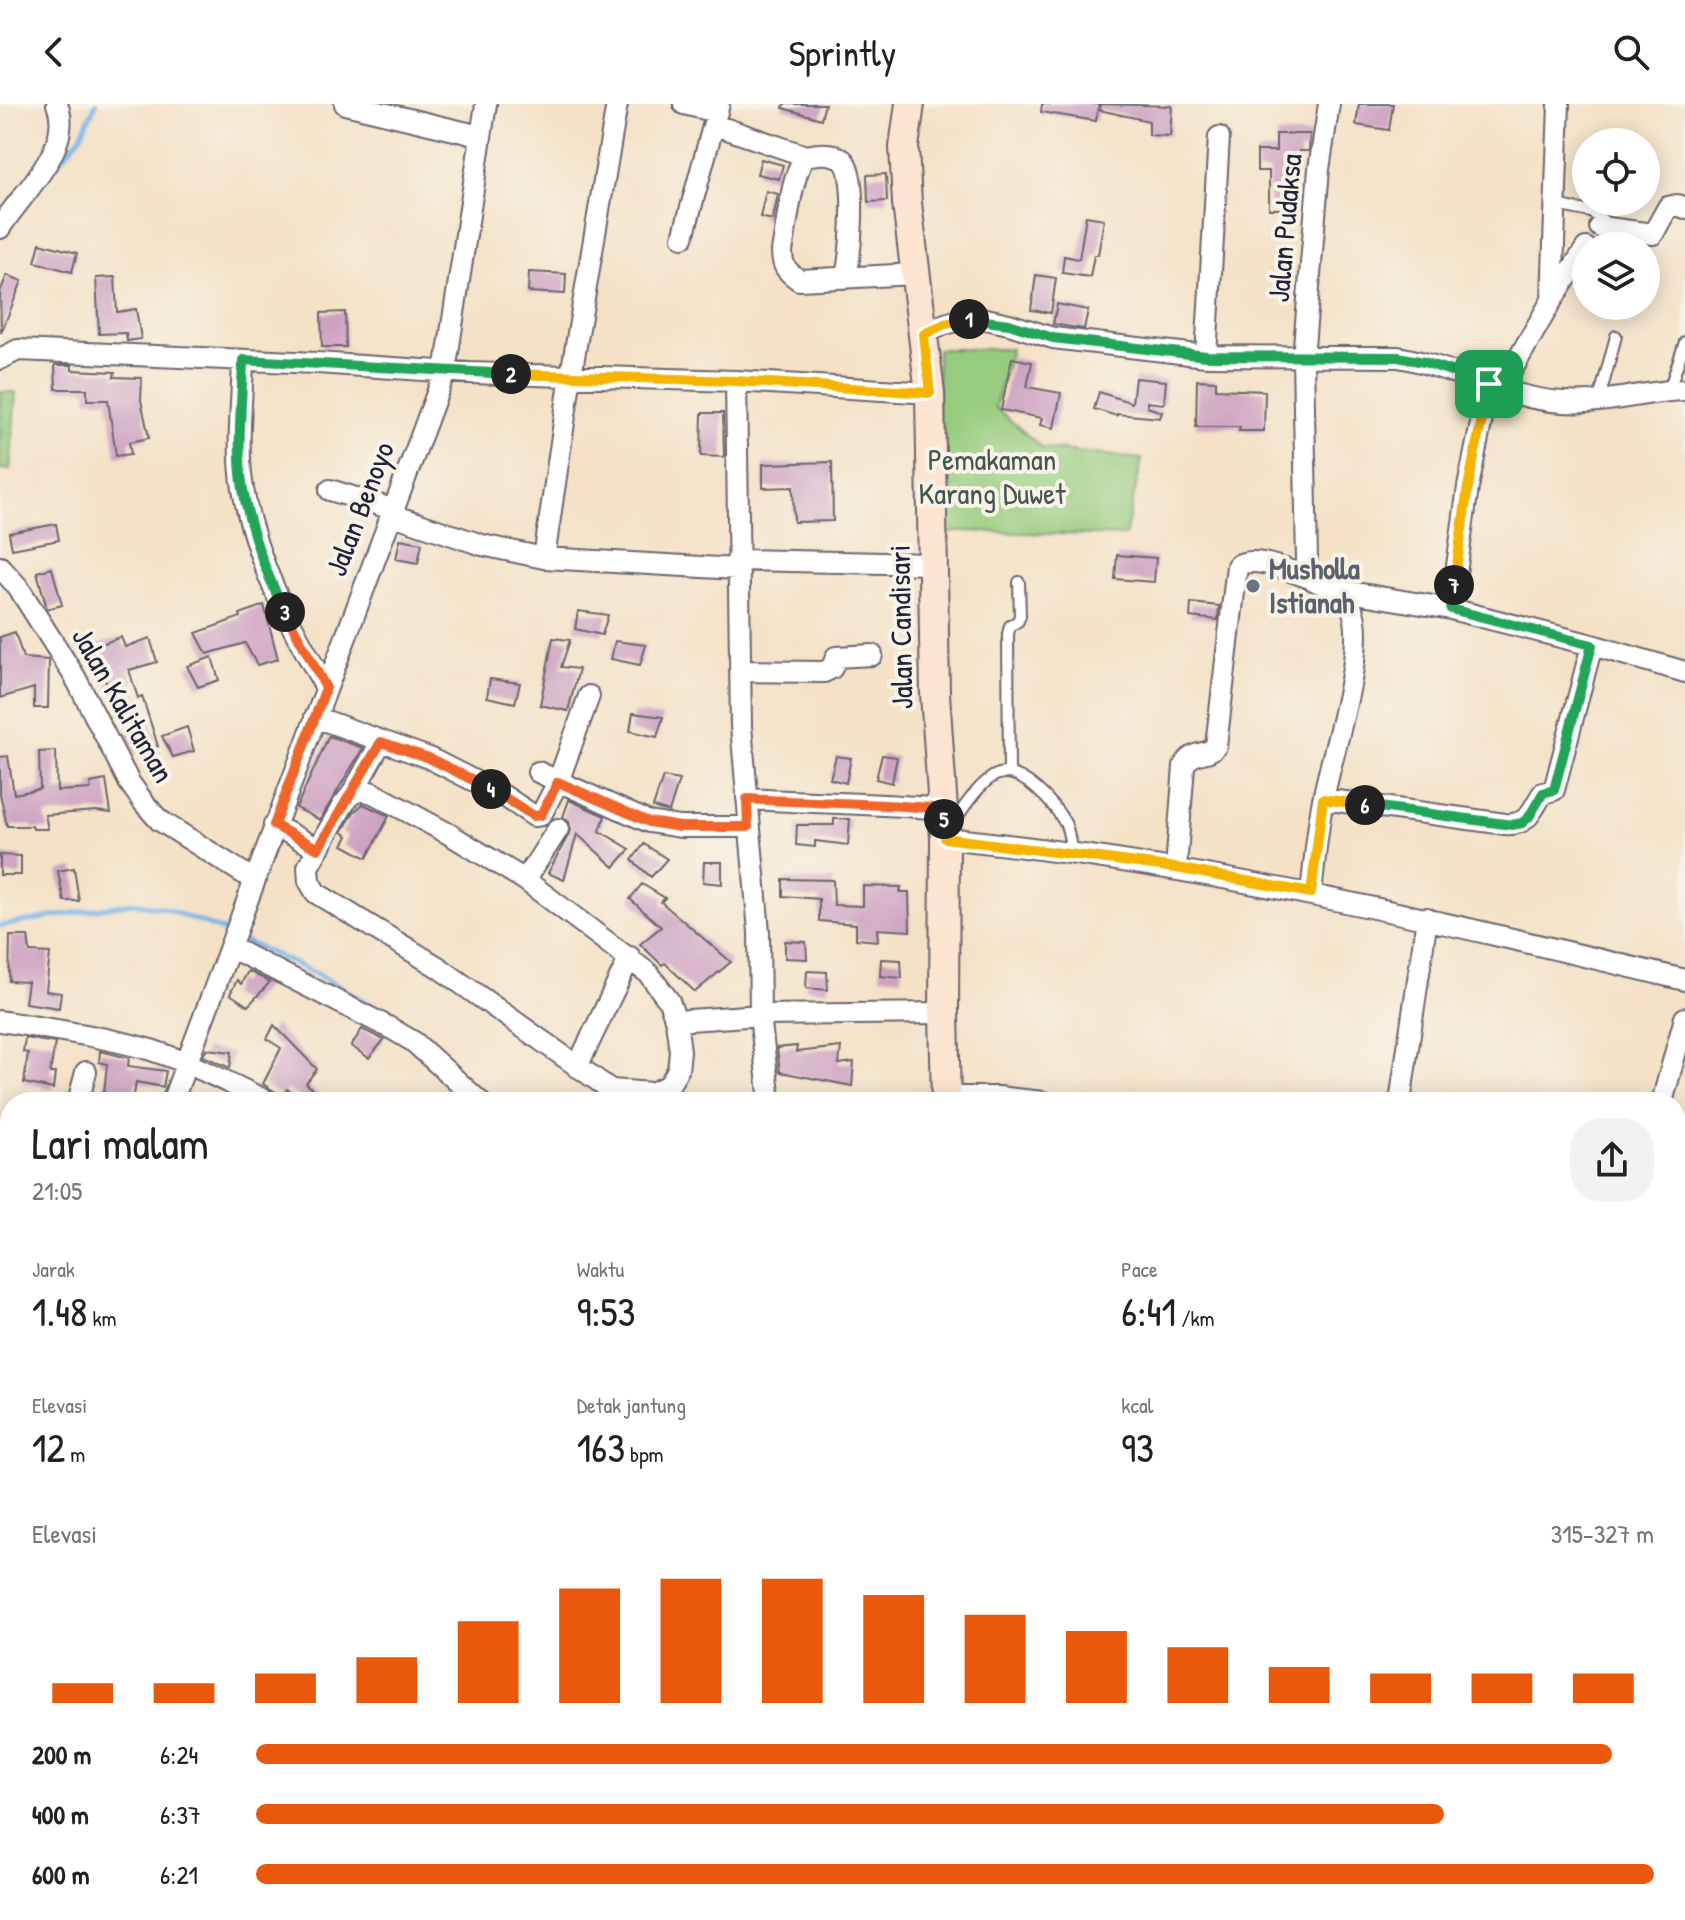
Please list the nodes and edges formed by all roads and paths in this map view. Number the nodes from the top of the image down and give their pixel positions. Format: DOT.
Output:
graph roads {
  1 [pos="57,104"];
  2 [pos="345,104"];
  3 [pos="486,104"];
  4 [pos="617,104"];
  5 [pos="684,104"];
  6 [pos="910,104"];
  7 [pos="1329,104"];
  8 [pos="1559,104"];
  9 [pos="717,114"];
  10 [pos="480,136"];
  11 [pos="1219,137"];
  12 [pos="806,156"];
  13 [pos="1556,205"];
  14 [pos="1685,208"];
  15 [pos="1604,221"];
  16 [pos="0,228"];
  17 [pos="1597,232"];
  18 [pos="683,237"];
  19 [pos="1572,270"];
  20 [pos="915,274"];
  21 [pos="846,278"];
  22 [pos="1552,300"];
  23 [pos="924,334"];
  24 [pos="1616,336"];
  25 [pos="1685,342"];
  26 [pos="8,356"];
  27 [pos="1206,356"];
  28 [pos="1303,358"];
  29 [pos="243,360"];
  30 [pos="445,372"];
  31 [pos="571,375"];
  32 [pos="736,381"];
  33 [pos="1495,387"];
  34 [pos="1677,390"];
  35 [pos="930,393"];
  36 [pos="1599,402"];
  37 [pos="330,490"];
  38 [pos="391,511"];
  39 [pos="544,558"];
  40 [pos="737,564"];
  41 [pos="934,564"];
  42 [pos="0,567"];
  43 [pos="1308,577"];
  44 [pos="1019,582"];
  45 [pos="1332,589"];
  46 [pos="1451,609"];
  47 [pos="1592,645"];
  48 [pos="872,655"];
  49 [pos="740,671"];
  50 [pos="1685,672"];
  51 [pos="326,688"];
  52 [pos="589,696"];
  53 [pos="315,717"];
  54 [pos="381,742"];
  55 [pos="538,772"];
  56 [pos="1009,773"];
  57 [pos="558,782"];
  58 [pos="352,794"];
  59 [pos="747,799"];
  60 [pos="1323,799"];
  61 [pos="943,809"];
  62 [pos="274,825"];
  63 [pos="748,827"];
  64 [pos="558,829"];
  65 [pos="947,838"];
  66 [pos="318,849"];
  67 [pos="1071,854"];
  68 [pos="1176,868"];
  69 [pos="254,880"];
  70 [pos="525,880"];
  71 [pos="1311,893"];
  72 [pos="1427,918"];
  73 [pos="233,940"];
  74 [pos="630,957"];
  75 [pos="1685,980"];
  76 [pos="944,1013"];
  77 [pos="760,1015"];
  78 [pos="1685,1018"];
  79 [pos="0,1021"];
  80 [pos="676,1021"];
  81 [pos="1679,1062"];
  82 [pos="186,1063"];
  83 [pos="577,1067"];
  84 [pos="86,1072"];
  85 [pos="81,1092"];
  86 [pos="176,1092"];
  87 [pos="248,1092"];
  88 [pos="469,1092"];
  89 [pos="638,1092"];
  90 [pos="654,1092"];
  91 [pos="769,1092"];
  92 [pos="946,1092"];
  93 [pos="1401,1092"];
  94 [pos="1666,1092"];
  1 -- 16 [label="street"];
  2 -- 10 [label="street"];
  3 -- 10 [label="street, Jalan Benoyo"];
  4 -- 31 [label="street"];
  5 -- 9 [label="street"];
  6 -- 20 [label="street, Jalan Candisari"];
  7 -- 28 [label="street, Jalan Pudaksa"];
  8 -- 13 [label="street"];
  9 -- 12 [label="street"];
  9 -- 18 [label="street"];
  10 -- 30 [label="street, Jalan Benoyo"];
  11 -- 27 [label="street"];
  12 -- 21 [label="street"];
  12 -- 21 [label="street"];
  13 -- 15 [label="lane"];
  13 -- 22 [label="street"];
  14 -- 15 [label="street"];
  15 -- 17 [label="street"];
  19 -- 22 [label="street"];
  20 -- 21 [label="street"];
  20 -- 23 [label="street, Jalan Candisari"];
  22 -- 33 [label="street"];
  23 -- 27 [label="street"];
  23 -- 35 [label="street, Jalan Candisari"];
  24 -- 36 [label="lane"];
  25 -- 34 [label="lane"];
  26 -- 29 [label="street"];
  27 -- 28 [label="street"];
  28 -- 33 [label="street"];
  28 -- 43 [label="street, Jalan Pudaksa"];
  29 -- 30 [label="street"];
  29 -- 51 [label="street"];
  30 -- 31 [label="street"];
  30 -- 38 [label="street, Jalan Benoyo"];
  31 -- 32 [label="street"];
  31 -- 39 [label="street"];
  32 -- 35 [label="street"];
  32 -- 40 [label="street"];
  33 -- 36 [label="street"];
  33 -- 46 [label="street"];
  34 -- 36 [label="street"];
  35 -- 41 [label="street, Jalan Candisari"];
  37 -- 38 [label="street"];
  38 -- 39 [label="street"];
  38 -- 51 [label="street, Jalan Benoyo"];
  39 -- 40 [label="street"];
  40 -- 41 [label="street"];
  40 -- 49 [label="street"];
  41 -- 61 [label="street, Jalan Candisari"];
  42 -- 69 [label="street, Jalan Kalitaman"];
  43 -- 45 [label="street"];
  43 -- 68 [label="street"];
  44 -- 56 [label="lane"];
  45 -- 46 [label="street"];
  45 -- 60 [label="street"];
  46 -- 47 [label="street"];
  47 -- 50 [label="street"];
  47 -- 60 [label="street"];
  48 -- 49 [label="street"];
  49 -- 59 [label="street"];
  51 -- 53 [label="street, Jalan Benoyo"];
  52 -- 57 [label="street"];
  53 -- 54 [label="street"];
  53 -- 62 [label="street, Jalan Benoyo"];
  54 -- 57 [label="street"];
  54 -- 58 [label="street"];
  55 -- 57 [label="street"];
  56 -- 65 [label="lane"];
  56 -- 67 [label="lane"];
  57 -- 63 [label="street"];
  58 -- 66 [label="street"];
  58 -- 70 [label="street"];
  59 -- 61 [label="street"];
  59 -- 63 [label="street"];
  60 -- 71 [label="street"];
  61 -- 65 [label="street, Jalan Candisari"];
  62 -- 66 [label="street"];
  62 -- 69 [label="street, Jalan Benoyo"];
  63 -- 77 [label="street"];
  64 -- 70 [label="street"];
  65 -- 67 [label="street"];
  65 -- 76 [label="street, Jalan Candisari"];
  66 -- 83 [label="street"];
  67 -- 68 [label="street"];
  68 -- 71 [label="street"];
  69 -- 73 [label="street, Jalan Benoyo"];
  70 -- 74 [label="street"];
  71 -- 72 [label="street"];
  72 -- 75 [label="street"];
  72 -- 93 [label="street"];
  73 -- 82 [label="street, Jalan Benoyo"];
  73 -- 88 [label="street"];
  74 -- 80 [label="street"];
  74 -- 83 [label="street"];
  76 -- 77 [label="street"];
  76 -- 92 [label="street, Jalan Candisari"];
  77 -- 80 [label="street"];
  77 -- 91 [label="street"];
  78 -- 81 [label="street"];
  79 -- 82 [label="street"];
  80 -- 90 [label="street"];
  81 -- 94 [label="street"];
  82 -- 86 [label="street, Jalan Benoyo"];
  82 -- 87 [label="street"];
  83 -- 89 [label="street"];
  84 -- 85 [label="street"];
}
